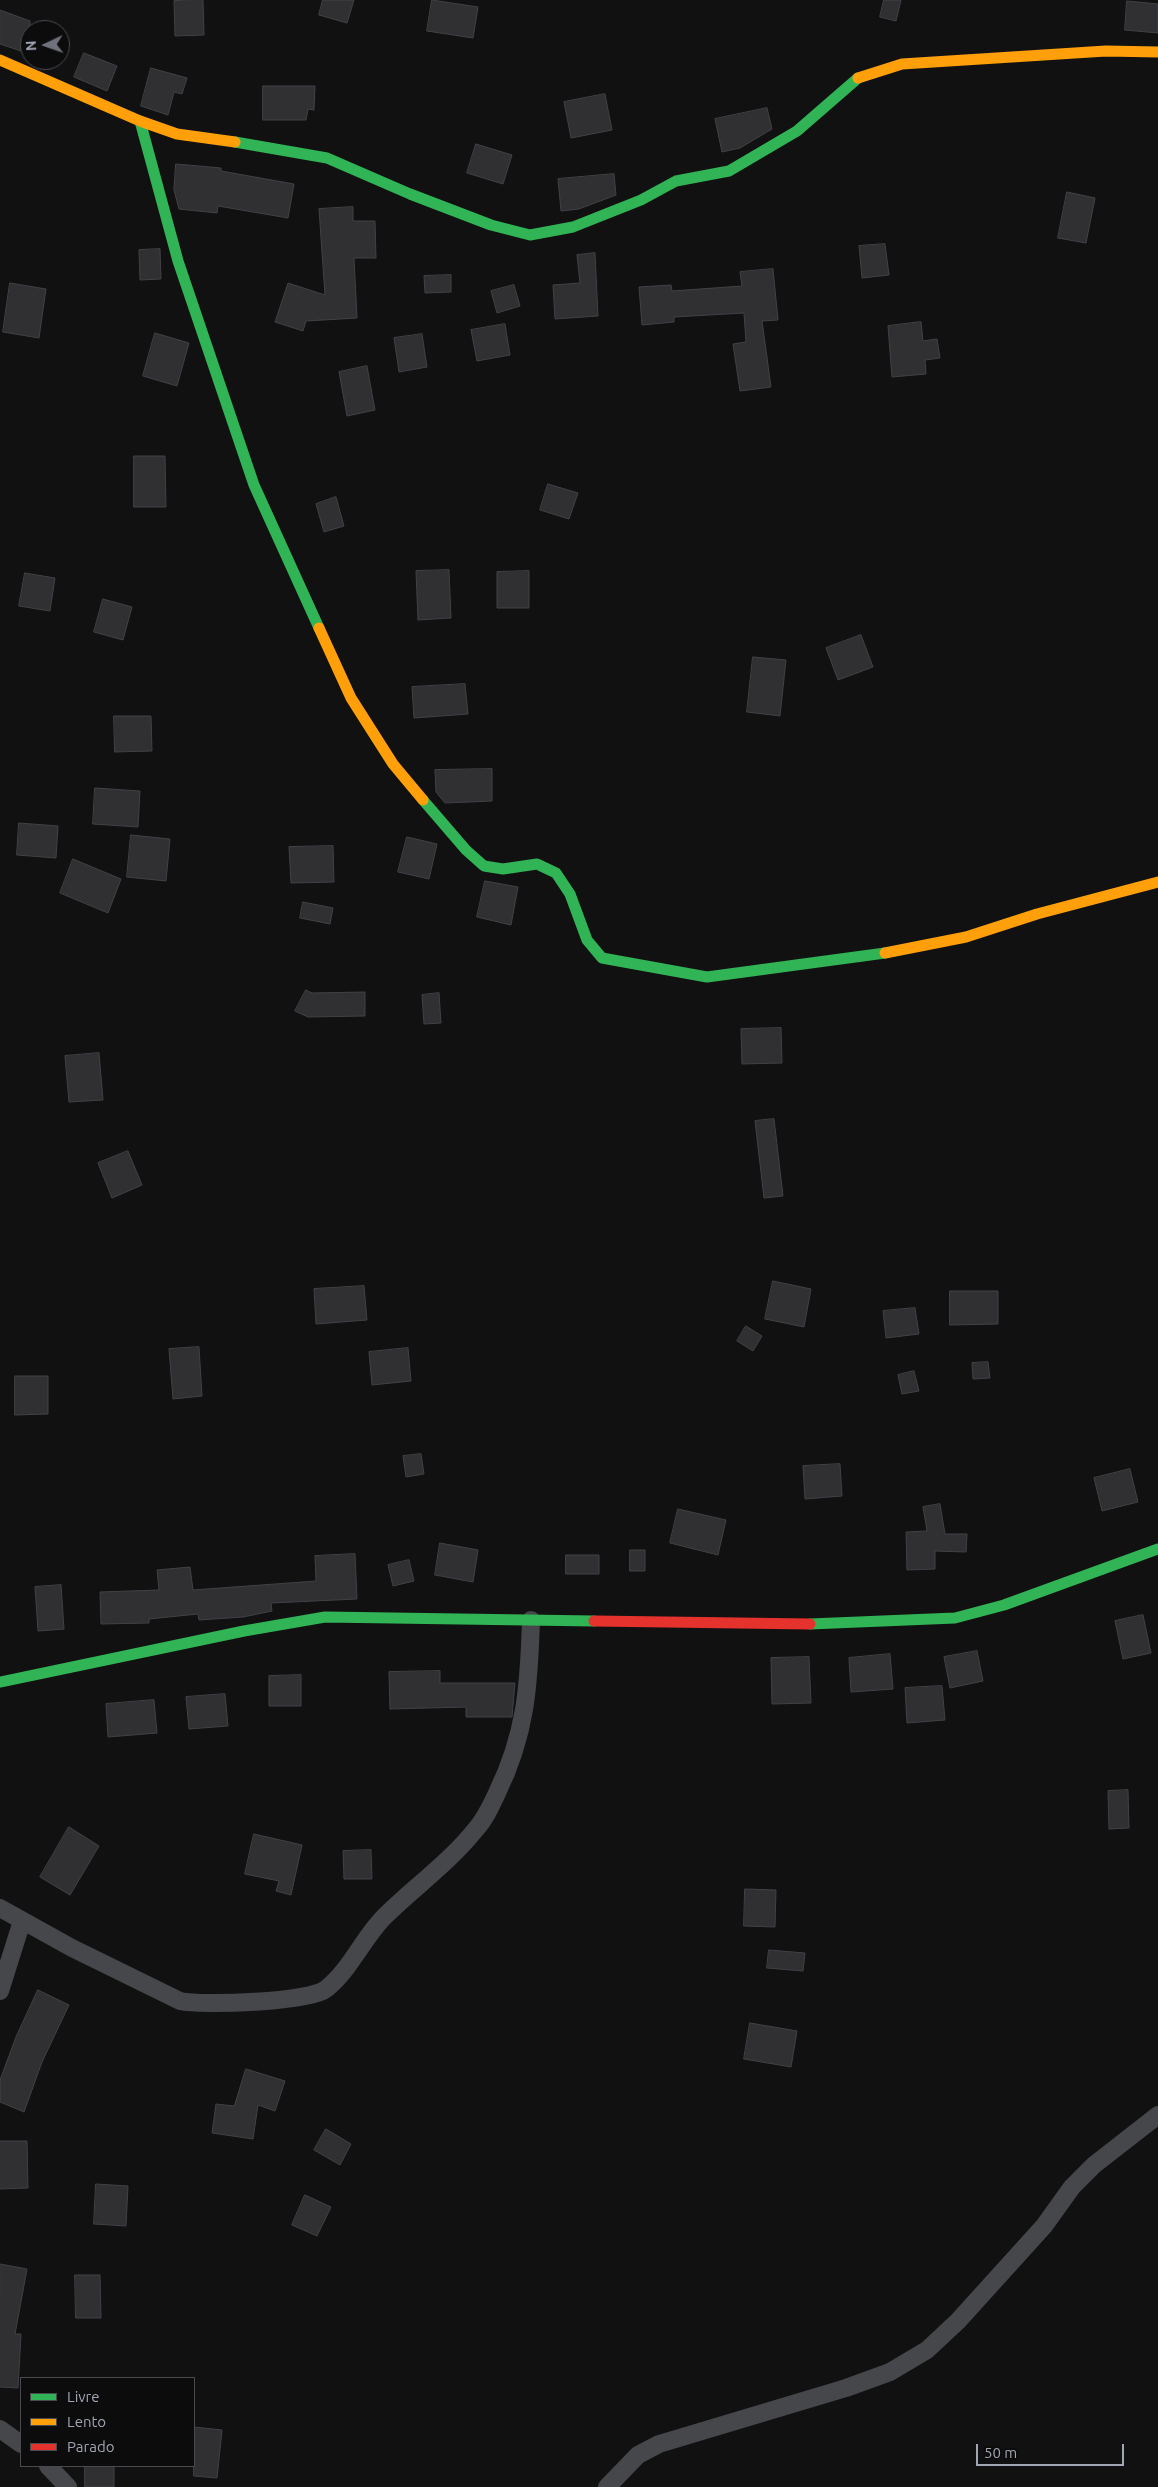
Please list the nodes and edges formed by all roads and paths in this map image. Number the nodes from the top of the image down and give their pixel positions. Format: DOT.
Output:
graph roads {
  1 [pos="1158,52"];
  2 [pos="0,60"];
  3 [pos="140,121"];
  4 [pos="1158,882"];
  5 [pos="1158,1549"];
  6 [pos="531,1620"];
  7 [pos="0,1682"];
  8 [pos="0,1908"];
  9 [pos="22,1921"];
  10 [pos="0,1992"];
  11 [pos="1158,2115"];
  12 [pos="0,2429"];
  13 [pos="20,2443"];
  14 [pos="49,2467"];
  15 [pos="68,2487"];
  16 [pos="608,2487"];
  1 -- 3 [label="street"];
  2 -- 3 [label="street"];
  3 -- 4 [label="street"];
  5 -- 6 [label="street"];
  6 -- 7 [label="street"];
  6 -- 9 [label="street"];
  8 -- 9 [label="street"];
  9 -- 10 [label="street"];
  11 -- 16 [label="street"];
  12 -- 13 [label="street"];
  14 -- 15 [label="street"];
}
